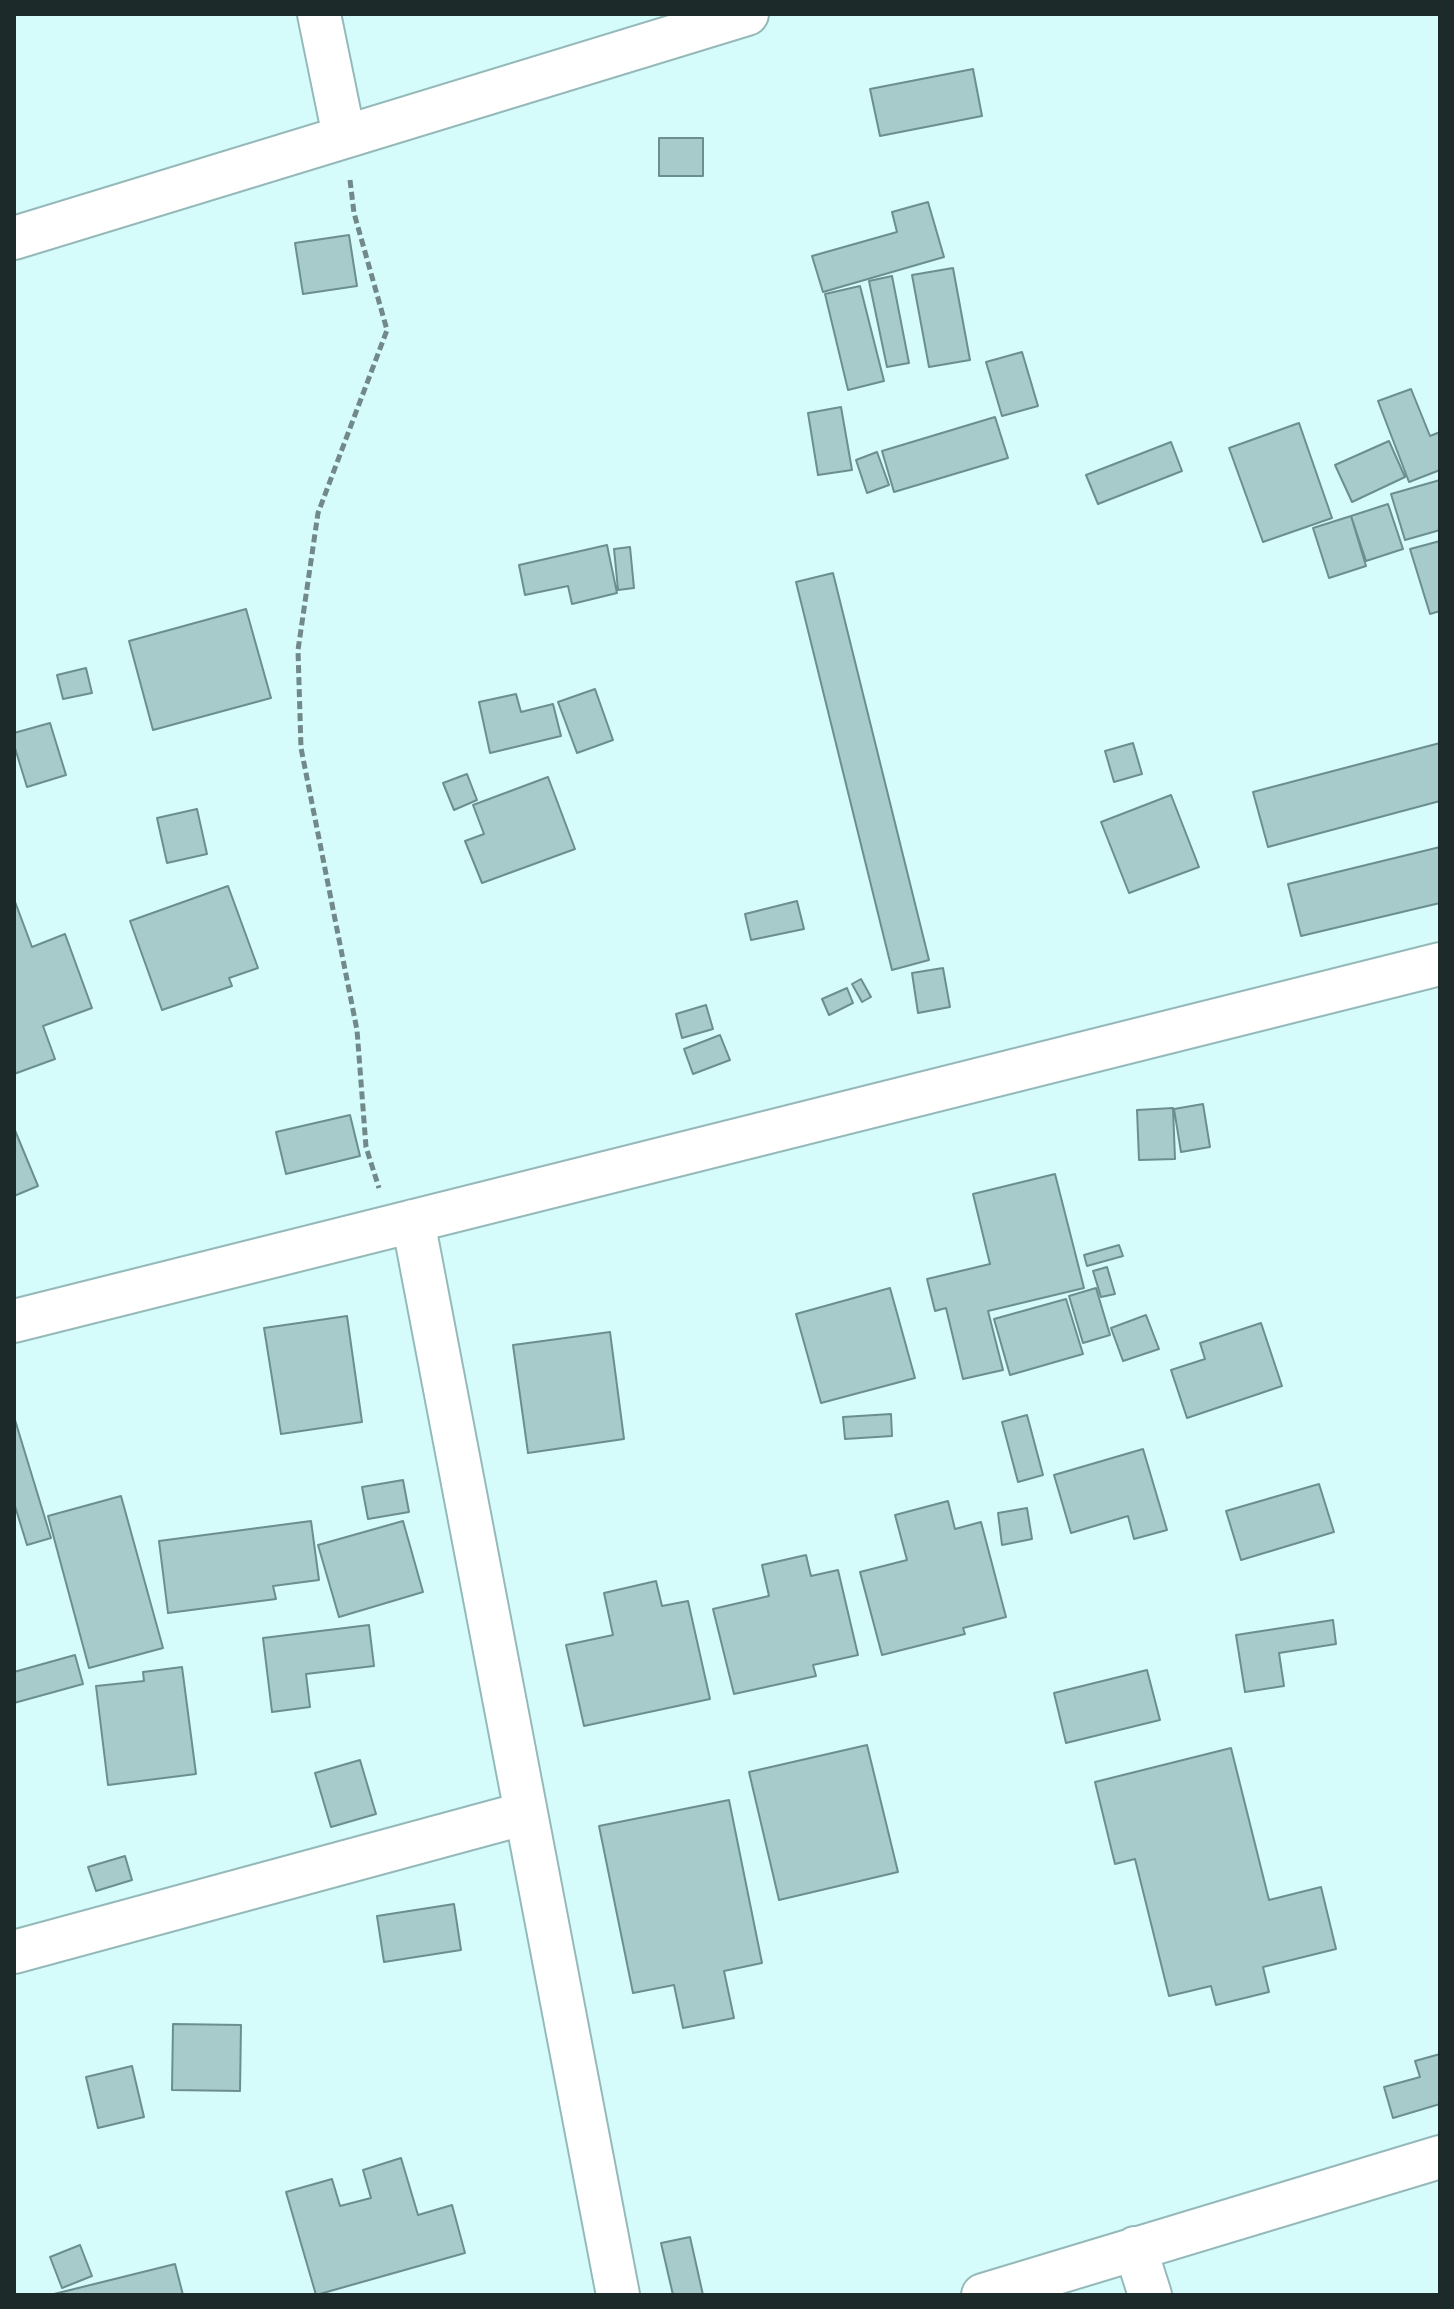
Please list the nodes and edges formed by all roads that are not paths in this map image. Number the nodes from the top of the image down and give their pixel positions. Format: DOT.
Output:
graph roads {
  1 [pos="319,14"];
  2 [pos="747,14"];
  3 [pos="344,136"];
  4 [pos="14,238"];
  5 [pos="1440,964"];
  6 [pos="413,1221"];
  7 [pos="14,1321"];
  8 [pos="526,1813"];
  9 [pos="14,1952"];
  10 [pos="1440,2157"];
  11 [pos="1135,2248"];
  12 [pos="618,2295"];
  13 [pos="983,2295"];
  14 [pos="1150,2295"];
  1 -- 3 [label="street"];
  2 -- 3 [label="street"];
  3 -- 4 [label="street"];
  5 -- 6 [label="street"];
  6 -- 7 [label="street"];
  6 -- 8 [label="street"];
  8 -- 9 [label="street"];
  8 -- 12 [label="street"];
  10 -- 11 [label="street"];
  11 -- 13 [label="street"];
  11 -- 14 [label="street"];
}
